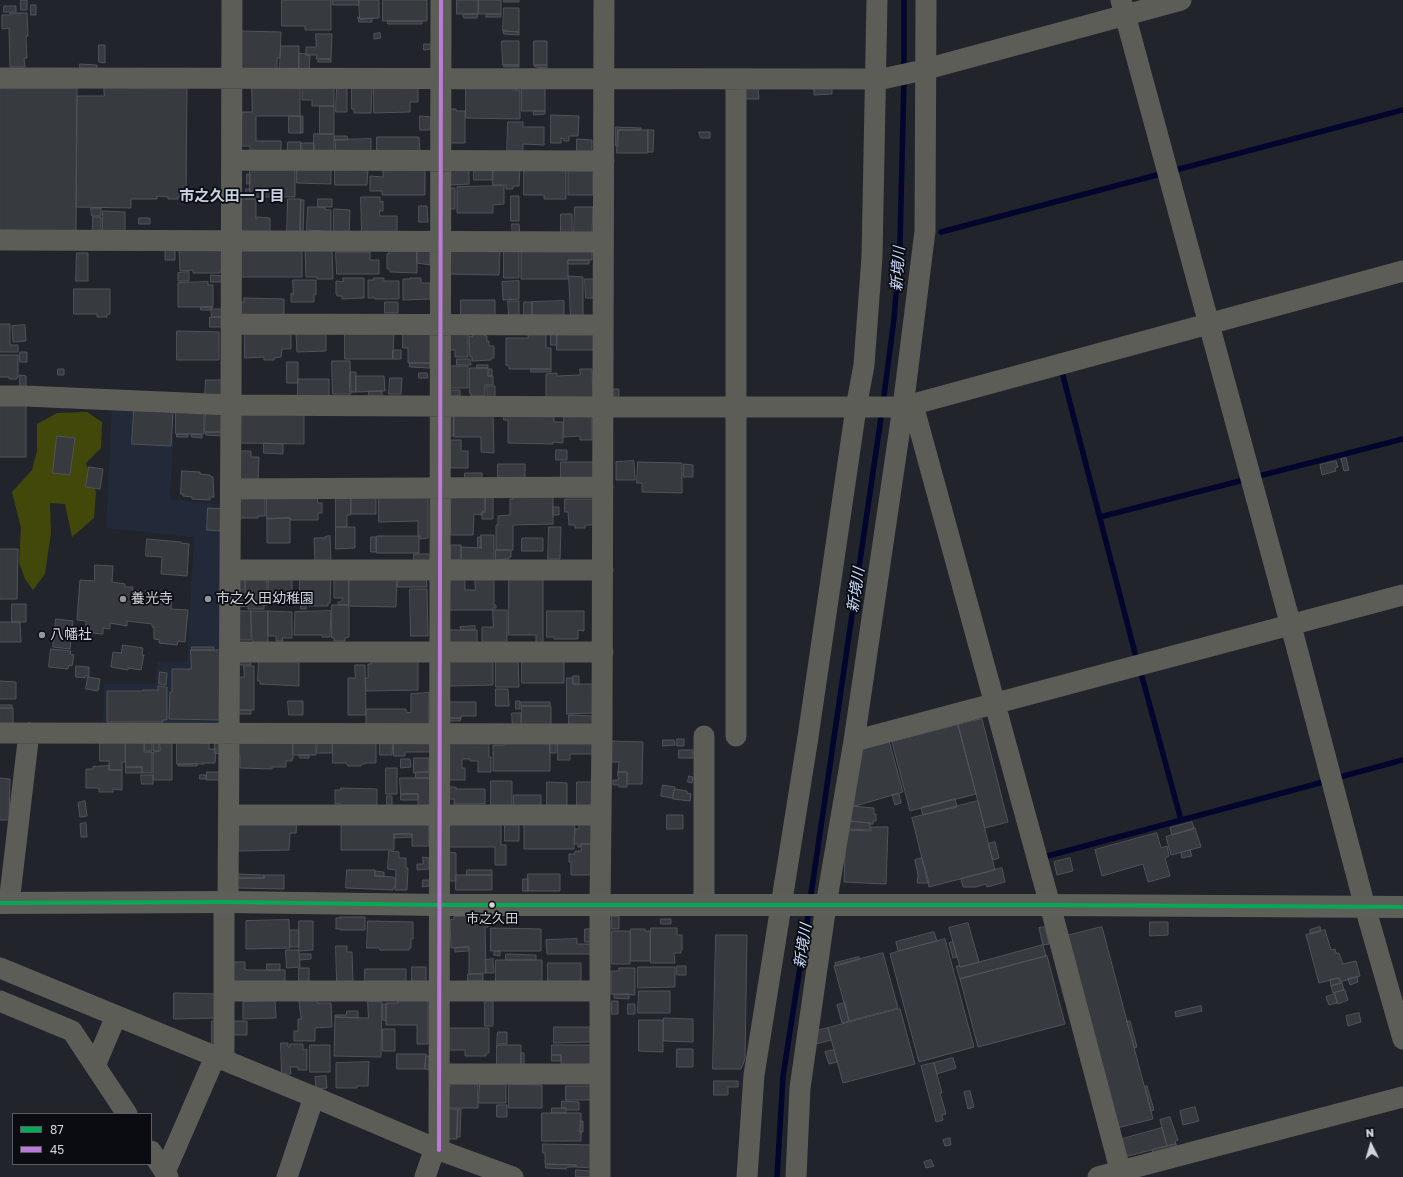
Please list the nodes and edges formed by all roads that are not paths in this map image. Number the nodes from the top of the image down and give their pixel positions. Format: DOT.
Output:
graph roads {
  1 [pos="232,0"];
  2 [pos="442,0"];
  3 [pos="604,0"];
  4 [pos="877,0"];
  5 [pos="926,0"];
  6 [pos="1181,0"];
  7 [pos="1123,8"];
  8 [pos="922,70"];
  9 [pos="0,78"];
  10 [pos="232,78"];
  11 [pos="442,79"];
  12 [pos="604,79"];
  13 [pos="736,79"];
  14 [pos="879,79"];
  15 [pos="232,160"];
  16 [pos="442,160"];
  17 [pos="604,161"];
  18 [pos="0,240"];
  19 [pos="231,242"];
  20 [pos="442,242"];
  21 [pos="603,242"];
  22 [pos="1403,271"];
  23 [pos="231,324"];
  24 [pos="1210,324"];
  25 [pos="441,325"];
  26 [pos="603,325"];
  27 [pos="0,396"];
  28 [pos="232,405"];
  29 [pos="904,406"];
  30 [pos="441,407"];
  31 [pos="603,407"];
  32 [pos="737,408"];
  33 [pos="859,408"];
  34 [pos="602,487"];
  35 [pos="441,488"];
  36 [pos="231,489"];
  37 [pos="230,570"];
  38 [pos="441,570"];
  39 [pos="603,570"];
  40 [pos="1403,595"];
  41 [pos="1291,626"];
  42 [pos="230,652"];
  43 [pos="440,652"];
  44 [pos="602,652"];
  45 [pos="994,704"];
  46 [pos="0,733"];
  47 [pos="29,733"];
  48 [pos="230,734"];
  49 [pos="440,734"];
  50 [pos="602,734"];
  51 [pos="704,736"];
  52 [pos="736,736"];
  53 [pos="854,741"];
  54 [pos="229,815"];
  55 [pos="440,815"];
  56 [pos="601,815"];
  57 [pos="226,902"];
  58 [pos="4,903"];
  59 [pos="600,904"];
  60 [pos="440,905"];
  61 [pos="704,905"];
  62 [pos="784,905"];
  63 [pos="824,905"];
  64 [pos="1050,905"];
  65 [pos="1365,907"];
  66 [pos="1403,907"];
  67 [pos="0,968"];
  68 [pos="224,991"];
  69 [pos="440,991"];
  70 [pos="600,991"];
  71 [pos="0,1001"];
  72 [pos="116,1016"];
  73 [pos="1403,1039"];
  74 [pos="220,1058"];
  75 [pos="95,1066"];
  76 [pos="439,1074"];
  77 [pos="600,1074"];
  78 [pos="314,1097"];
  79 [pos="1403,1097"];
  80 [pos="125,1113"];
  81 [pos="437,1149"];
  82 [pos="152,1153"];
  83 [pos="166,1174"];
  84 [pos="1121,1174"];
  85 [pos="287,1177"];
  86 [pos="425,1177"];
  87 [pos="513,1177"];
  88 [pos="600,1177"];
  89 [pos="748,1177"];
  90 [pos="796,1177"];
  91 [pos="1098,1177"];
  1 -- 10 [label="street"];
  2 -- 11 [label="street"];
  3 -- 12 [label="street"];
  4 -- 14 [label="street"];
  5 -- 8 [label="street"];
  6 -- 7 [label="street"];
  7 -- 8 [label="street"];
  7 -- 24 [label="street"];
  8 -- 14 [label="street"];
  8 -- 29 [label="street"];
  9 -- 10 [label="street"];
  10 -- 11 [label="street"];
  10 -- 15 [label="street"];
  11 -- 12 [label="street"];
  11 -- 16 [label="street"];
  12 -- 13 [label="street"];
  12 -- 17 [label="street"];
  13 -- 14 [label="street"];
  13 -- 32 [label="street"];
  14 -- 33 [label="street"];
  15 -- 16 [label="street"];
  15 -- 19 [label="street"];
  16 -- 17 [label="street"];
  16 -- 20 [label="street"];
  17 -- 21 [label="street"];
  18 -- 19 [label="street"];
  19 -- 20 [label="street"];
  19 -- 23 [label="street"];
  20 -- 21 [label="street"];
  20 -- 25 [label="street"];
  21 -- 26 [label="street"];
  22 -- 24 [label="street"];
  23 -- 25 [label="street"];
  23 -- 28 [label="street"];
  24 -- 29 [label="street"];
  24 -- 41 [label="street"];
  25 -- 26 [label="street"];
  25 -- 30 [label="street"];
  26 -- 31 [label="street"];
  27 -- 28 [label="street"];
  28 -- 30 [label="street"];
  28 -- 36 [label="street"];
  29 -- 33 [label="street"];
  29 -- 45 [label="street"];
  29 -- 53 [label="street"];
  30 -- 31 [label="street"];
  30 -- 35 [label="street"];
  31 -- 32 [label="street"];
  31 -- 34 [label="street"];
  32 -- 33 [label="street"];
  32 -- 52 [label="street"];
  33 -- 62 [label="street"];
  34 -- 35 [label="street"];
  34 -- 39 [label="street"];
  35 -- 36 [label="street"];
  35 -- 38 [label="street"];
  36 -- 37 [label="street"];
  37 -- 38 [label="street"];
  37 -- 42 [label="street"];
  38 -- 39 [label="street"];
  38 -- 43 [label="street"];
  39 -- 44 [label="street"];
  40 -- 41 [label="street"];
  41 -- 45 [label="street"];
  41 -- 65 [label="street"];
  42 -- 43 [label="street"];
  42 -- 48 [label="street"];
  43 -- 44 [label="street"];
  43 -- 49 [label="street"];
  44 -- 50 [label="street"];
  45 -- 53 [label="street"];
  45 -- 64 [label="street"];
  46 -- 47 [label="street"];
  47 -- 48 [label="street"];
  47 -- 58 [label="street"];
  48 -- 49 [label="street"];
  48 -- 54 [label="street"];
  49 -- 50 [label="street"];
  49 -- 55 [label="street"];
  50 -- 56 [label="street"];
  51 -- 61 [label="street"];
  53 -- 63 [label="street"];
  54 -- 55 [label="street"];
  54 -- 57 [label="street"];
  55 -- 56 [label="street"];
  55 -- 60 [label="street"];
  56 -- 59 [label="street"];
  57 -- 58 [label="main road"];
  57 -- 60 [label="main road"];
  57 -- 68 [label="street"];
  59 -- 60 [label="main road"];
  59 -- 61 [label="main road"];
  59 -- 70 [label="street"];
  60 -- 69 [label="street"];
  61 -- 62 [label="main road"];
  62 -- 63 [label="main road"];
  62 -- 89 [label="street"];
  63 -- 64 [label="main road"];
  63 -- 90 [label="street"];
  64 -- 65 [label="main road"];
  64 -- 84 [label="street"];
  65 -- 66 [label="main road"];
  65 -- 73 [label="street"];
  67 -- 72 [label="street"];
  68 -- 69 [label="street"];
  68 -- 74 [label="street"];
  69 -- 70 [label="street"];
  69 -- 76 [label="street"];
  70 -- 77 [label="street"];
  71 -- 75 [label="street"];
  72 -- 74 [label="street"];
  72 -- 75 [label="street"];
  74 -- 78 [label="street"];
  74 -- 83 [label="street"];
  75 -- 80 [label="street"];
  76 -- 77 [label="street"];
  76 -- 81 [label="street"];
  77 -- 88 [label="street"];
  78 -- 81 [label="street"];
  78 -- 85 [label="street"];
  79 -- 84 [label="street"];
  81 -- 86 [label="street"];
  81 -- 87 [label="street"];
  82 -- 83 [label="street"];
  84 -- 91 [label="street"];
}
